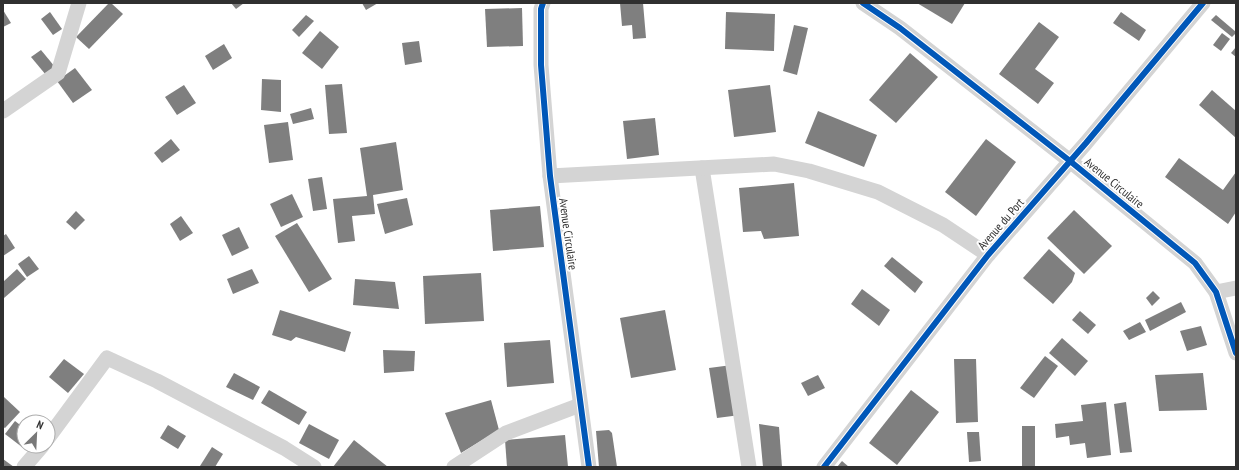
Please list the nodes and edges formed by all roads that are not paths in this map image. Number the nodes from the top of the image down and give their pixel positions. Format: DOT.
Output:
graph roads {
  1 [pos="80,3"];
  2 [pos="542,3"];
  3 [pos="863,3"];
  4 [pos="1202,3"];
  5 [pos="3,110"];
  6 [pos="1070,162"];
  7 [pos="702,168"];
  8 [pos="550,176"];
  9 [pos="988,255"];
  10 [pos="1236,288"];
  11 [pos="1216,292"];
  12 [pos="1236,353"];
  13 [pos="580,406"];
  14 [pos="56,427"];
  15 [pos="35,454"];
  16 [pos="24,467"];
  17 [pos="314,467"];
  18 [pos="454,467"];
  19 [pos="589,467"];
  20 [pos="749,467"];
  21 [pos="824,467"];
  1 -- 5 [label="street"];
  2 -- 8 [label="street, Avenue Circulaire"];
  3 -- 6 [label="street, Avenue Circulaire"];
  4 -- 6 [label="street, Avenue du Port"];
  6 -- 9 [label="street, Avenue du Port"];
  6 -- 11 [label="street, Avenue Circulaire"];
  7 -- 8 [label="street"];
  7 -- 9 [label="street"];
  7 -- 20 [label="street"];
  8 -- 13 [label="street, Avenue Circulaire"];
  9 -- 21 [label="street, Avenue du Port"];
  10 -- 11 [label="street"];
  11 -- 12 [label="street, Avenue Circulaire"];
  13 -- 18 [label="street"];
  13 -- 19 [label="street, Avenue Circulaire"];
  14 -- 17 [label="street"];
  15 -- 16 [label="street"];
}
